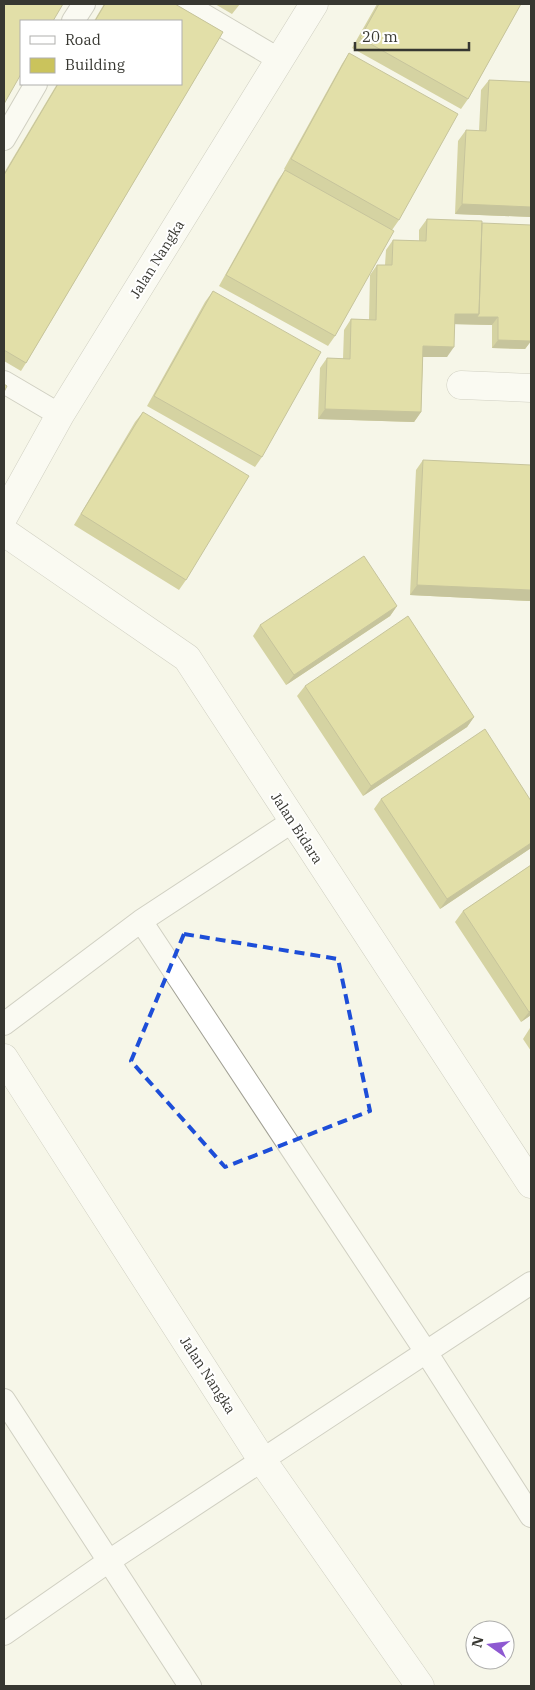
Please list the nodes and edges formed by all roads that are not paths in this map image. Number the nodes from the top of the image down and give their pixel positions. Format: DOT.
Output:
graph roads {
  1 [pos="84,4"];
  2 [pos="185,4"];
  3 [pos="314,4"];
  4 [pos="75,20"];
  5 [pos="280,60"];
  6 [pos="35,85"];
  7 [pos="4,139"];
  8 [pos="4,382"];
  9 [pos="461,385"];
  10 [pos="531,388"];
  11 [pos="60,415"];
  12 [pos="4,516"];
  13 [pos="4,532"];
  14 [pos="293,821"];
  15 [pos="141,921"];
  16 [pos="4,1024"];
  17 [pos="4,1058"];
  18 [pos="531,1184"];
  19 [pos="531,1283"];
  20 [pos="426,1352"];
  21 [pos="4,1400"];
  22 [pos="262,1460"];
  23 [pos="531,1516"];
  24 [pos="109,1561"];
  25 [pos="4,1634"];
  26 [pos="190,1686"];
  27 [pos="420,1686"];
  1 -- 4 [label="lane"];
  2 -- 5 [label="lane"];
  3 -- 5 [label="street, Jalan Nangka"];
  5 -- 11 [label="street, Jalan Nangka"];
  6 -- 7 [label="lane"];
  8 -- 11 [label="lane"];
  9 -- 10 [label="street"];
  11 -- 12 [label="street, Jalan Nangka"];
  13 -- 14 [label="street, Jalan Bidara"];
  14 -- 15 [label="lane"];
  14 -- 18 [label="street, Jalan Bidara"];
  15 -- 16 [label="lane"];
  15 -- 20 [label="lane"];
  17 -- 22 [label="street, Jalan Nangka"];
  19 -- 20 [label="lane"];
  20 -- 22 [label="lane"];
  20 -- 23 [label="lane"];
  21 -- 24 [label="lane"];
  22 -- 24 [label="lane"];
  22 -- 27 [label="street, Jalan Nangka"];
  24 -- 25 [label="lane"];
  24 -- 26 [label="lane"];
}
